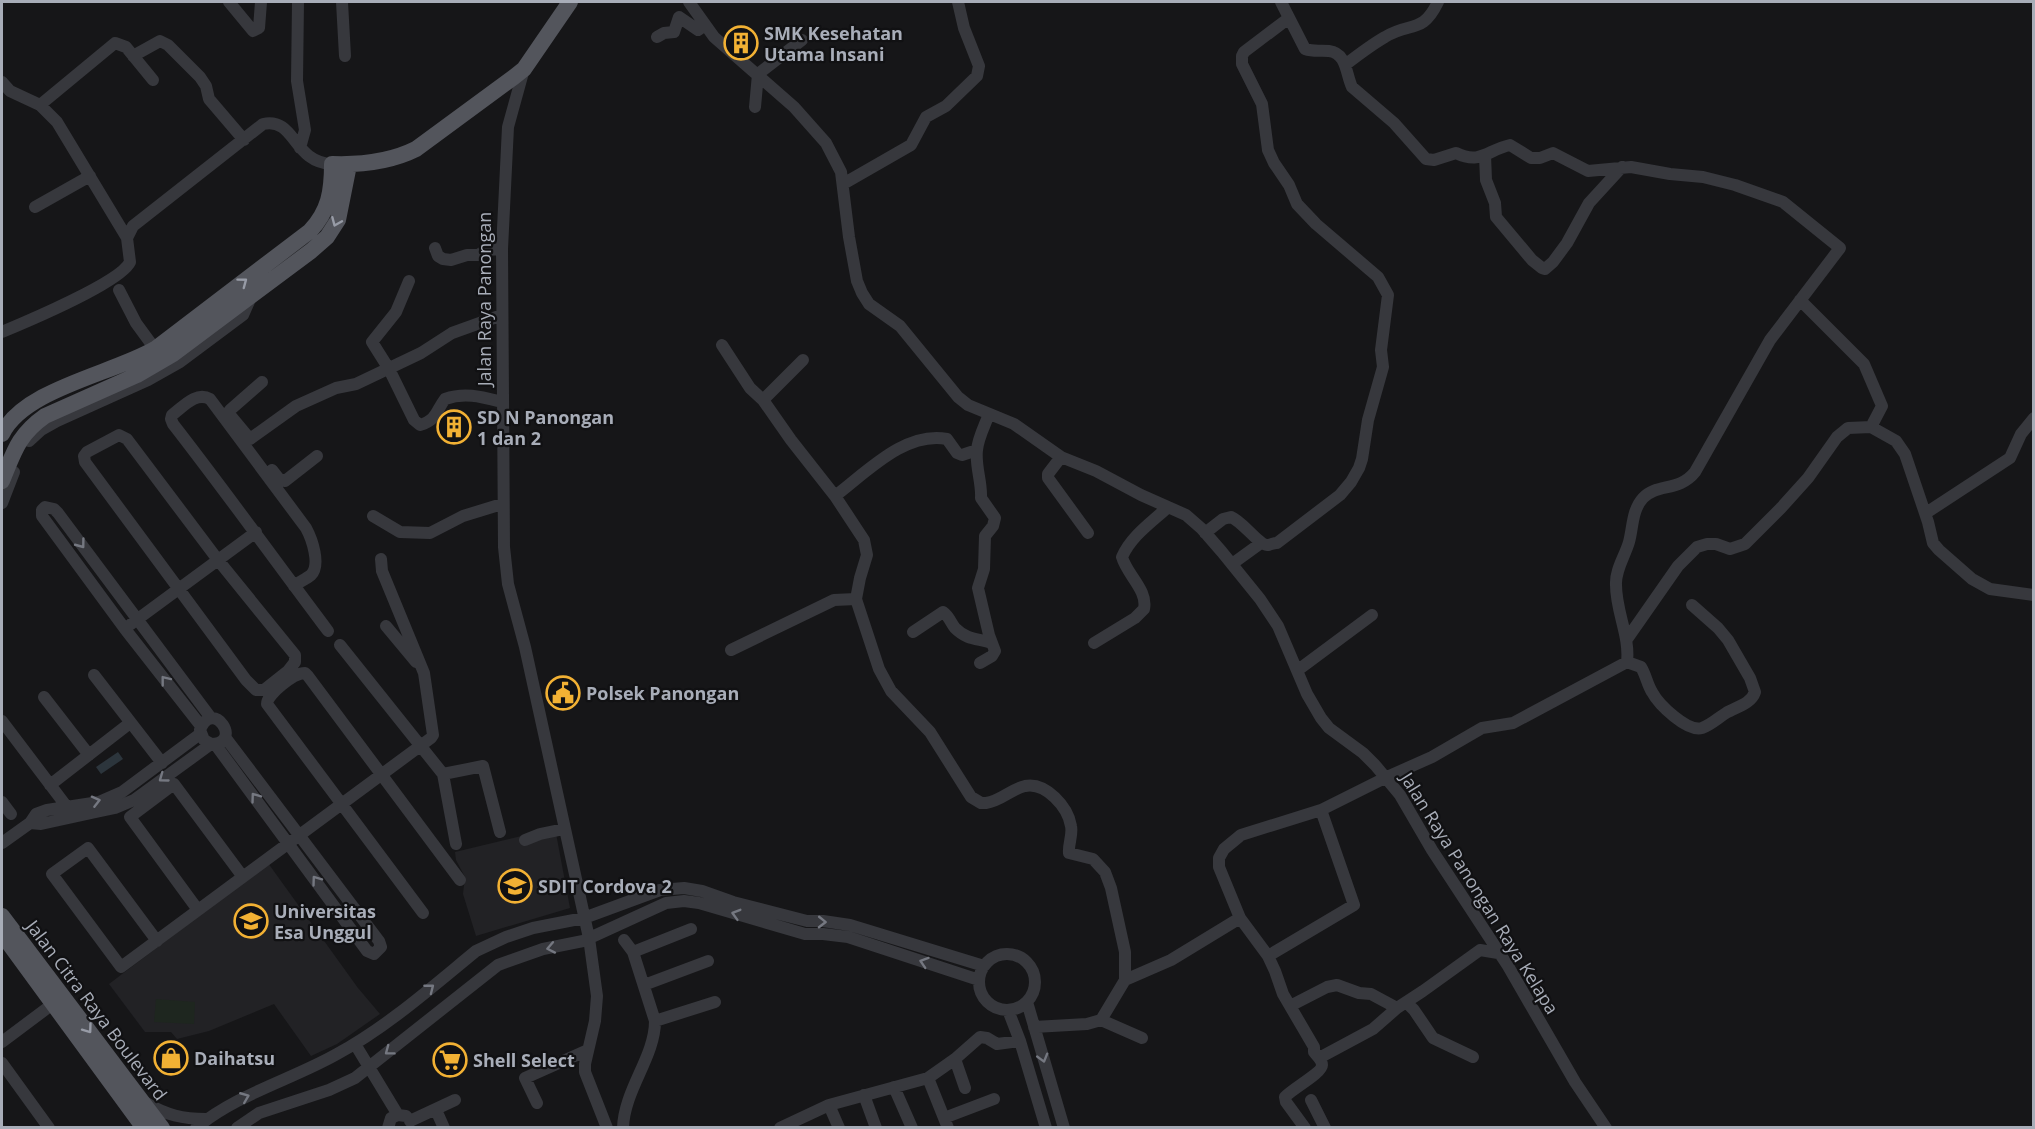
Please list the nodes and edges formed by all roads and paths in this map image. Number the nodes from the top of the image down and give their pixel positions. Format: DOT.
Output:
graph roads {
  1 [pos="229,2"];
  2 [pos="261,2"];
  3 [pos="298,2"];
  4 [pos="342,2"];
  5 [pos="570,2"];
  6 [pos="689,2"];
  7 [pos="958,2"];
  8 [pos="1281,2"];
  9 [pos="1438,2"];
  10 [pos="1289,18"];
  11 [pos="705,26"];
  12 [pos="657,37"];
  13 [pos="802,40"];
  14 [pos="133,56"];
  15 [pos="345,56"];
  16 [pos="1345,65"];
  17 [pos="758,74"];
  18 [pos="153,80"];
  19 [pos="2,82"];
  20 [pos="511,88"];
  21 [pos="40,105"];
  22 [pos="755,107"];
  23 [pos="244,140"];
  24 [pos="300,148"];
  25 [pos="1485,155"];
  26 [pos="340,165"];
  27 [pos="1622,166"];
  28 [pos="90,176"];
  29 [pos="843,184"];
  30 [pos="35,207"];
  31 [pos="127,238"];
  32 [pos="435,248"];
  33 [pos="502,249"];
  34 [pos="409,281"];
  35 [pos="119,290"];
  36 [pos="1800,300"];
  37 [pos="502,315"];
  38 [pos="2,332"];
  39 [pos="722,345"];
  40 [pos="153,346"];
  41 [pos="803,360"];
  42 [pos="389,369"];
  43 [pos="262,382"];
  44 [pos="764,399"];
  45 [pos="502,402"];
  46 [pos="989,414"];
  47 [pos="2034,418"];
  48 [pos="1871,427"];
  49 [pos="4,428"];
  50 [pos="250,439"];
  51 [pos="977,450"];
  52 [pos="16,455"];
  53 [pos="317,456"];
  54 [pos="1061,457"];
  55 [pos="2,481"];
  56 [pos="835,496"];
  57 [pos="2,502"];
  58 [pos="502,504"];
  59 [pos="1168,507"];
  60 [pos="1926,513"];
  61 [pos="373,516"];
  62 [pos="256,532"];
  63 [pos="1088,533"];
  64 [pos="1205,533"];
  65 [pos="1261,543"];
  66 [pos="218,560"];
  67 [pos="381,560"];
  68 [pos="1232,564"];
  69 [pos="294,586"];
  70 [pos="178,590"];
  71 [pos="2034,595"];
  72 [pos="856,599"];
  73 [pos="1692,605"];
  74 [pos="1372,615"];
  75 [pos="137,620"];
  76 [pos="386,626"];
  77 [pos="125,629"];
  78 [pos="328,631"];
  79 [pos="913,632"];
  80 [pos="1627,639"];
  81 [pos="992,643"];
  82 [pos="1094,643"];
  83 [pos="340,645"];
  84 [pos="731,650"];
  85 [pos="1627,662"];
  86 [pos="980,663"];
  87 [pos="1298,670"];
  88 [pos="424,673"];
  89 [pos="94,675"];
  90 [pos="44,697"];
  91 [pos="2,721"];
  92 [pos="130,723"];
  93 [pos="204,726"];
  94 [pos="217,742"];
  95 [pos="421,746"];
  96 [pos="89,754"];
  97 [pos="162,763"];
  98 [pos="442,774"];
  99 [pos="382,775"];
  100 [pos="1387,777"];
  101 [pos="50,785"];
  102 [pos="2,802"];
  103 [pos="343,804"];
  104 [pos="67,807"];
  105 [pos="1321,810"];
  106 [pos="11,814"];
  107 [pos="30,823"];
  108 [pos="564,829"];
  109 [pos="500,832"];
  110 [pos="300,836"];
  111 [pos="525,840"];
  112 [pos="2,843"];
  113 [pos="289,844"];
  114 [pos="456,844"];
  115 [pos="243,877"];
  116 [pos="460,880"];
  117 [pos="198,910"];
  118 [pos="423,913"];
  119 [pos="2,916"];
  120 [pos="584,918"];
  121 [pos="1240,918"];
  122 [pos="691,929"];
  123 [pos="849,931"];
  124 [pos="2,934"];
  125 [pos="589,938"];
  126 [pos="624,940"];
  127 [pos="157,941"];
  128 [pos="633,952"];
  129 [pos="1498,953"];
  130 [pos="1268,956"];
  131 [pos="708,961"];
  132 [pos="984,966"];
  133 [pos="979,980"];
  134 [pos="1125,980"];
  135 [pos="644,985"];
  136 [pos="59,1000"];
  137 [pos="715,1002"];
  138 [pos="1027,1002"];
  139 [pos="1401,1005"];
  140 [pos="1290,1006"];
  141 [pos="1008,1010"];
  142 [pos="1101,1020"];
  143 [pos="655,1021"];
  144 [pos="1034,1027"];
  145 [pos="1142,1038"];
  146 [pos="1020,1041"];
  147 [pos="2,1042"];
  148 [pos="355,1044"];
  149 [pos="588,1050"];
  150 [pos="1473,1057"];
  151 [pos="1319,1058"];
  152 [pos="955,1059"];
  153 [pos="2,1063"];
  154 [pos="369,1067"];
  155 [pos="928,1078"];
  156 [pos="894,1087"];
  157 [pos="965,1088"];
  158 [pos="864,1095"];
  159 [pos="140,1099"];
  160 [pos="994,1099"];
  161 [pos="455,1100"];
  162 [pos="1311,1100"];
  163 [pos="537,1103"];
  164 [pos="829,1105"];
  165 [pos="436,1110"];
  166 [pos="398,1114"];
  167 [pos="206,1119"];
  168 [pos="801,1123"];
  169 [pos="946,1123"];
  170 [pos="411,1124"];
  171 [pos="49,1128"];
  172 [pos="144,1128"];
  173 [pos="162,1128"];
  174 [pos="196,1128"];
  175 [pos="237,1128"];
  176 [pos="388,1128"];
  177 [pos="444,1128"];
  178 [pos="607,1128"];
  179 [pos="623,1128"];
  180 [pos="780,1128"];
  181 [pos="839,1128"];
  182 [pos="876,1128"];
  183 [pos="912,1128"];
  184 [pos="1046,1128"];
  185 [pos="1064,1128"];
  186 [pos="1305,1128"];
  187 [pos="1325,1128"];
  188 [pos="1606,1128"];
  1 -- 2 [label="street"];
  3 -- 24 [label="street"];
  4 -- 15 [label="street"];
  5 -- 20 [label="main road"];
  6 -- 11 [label="street, Jalan Raya Panongan Raya Kelapa"];
  7 -- 29 [label="street"];
  8 -- 10 [label="street"];
  9 -- 16 [label="street"];
  10 -- 16 [label="street"];
  10 -- 65 [label="street"];
  11 -- 12 [label="street"];
  11 -- 17 [label="street, Jalan Raya Panongan Raya Kelapa"];
  13 -- 17 [label="street"];
  14 -- 18 [label="street"];
  14 -- 21 [label="street"];
  14 -- 23 [label="street"];
  16 -- 25 [label="street"];
  17 -- 22 [label="street"];
  17 -- 29 [label="street, Jalan Raya Panongan Raya Kelapa"];
  19 -- 21 [label="street"];
  20 -- 26 [label="main road"];
  20 -- 33 [label="street, Jalan Raya Panongan"];
  21 -- 28 [label="street"];
  23 -- 24 [label="street"];
  23 -- 31 [label="street"];
  24 -- 26 [label="street"];
  25 -- 27 [label="street"];
  25 -- 27 [label="street"];
  40 -- 26 [label="main road, one-way"];
  26 -- 52 [label="main road, one-way"];
  27 -- 36 [label="street"];
  28 -- 30 [label="street"];
  28 -- 31 [label="street"];
  29 -- 46 [label="street, Jalan Raya Panongan Raya Kelapa"];
  31 -- 38 [label="street"];
  32 -- 33 [label="street"];
  33 -- 37 [label="street, Jalan Raya Panongan"];
  34 -- 42 [label="street"];
  35 -- 40 [label="street"];
  36 -- 48 [label="street"];
  36 -- 80 [label="street"];
  37 -- 42 [label="street"];
  37 -- 45 [label="street, Jalan Raya Panongan"];
  39 -- 44 [label="street"];
  40 -- 49 [label="main road"];
  41 -- 44 [label="street"];
  42 -- 45 [label="street"];
  42 -- 50 [label="street"];
  43 -- 50 [label="street"];
  44 -- 56 [label="street"];
  45 -- 58 [label="street, Jalan Raya Panongan"];
  46 -- 51 [label="street"];
  46 -- 54 [label="street, Jalan Raya Panongan Raya Kelapa"];
  47 -- 60 [label="street"];
  48 -- 60 [label="street"];
  48 -- 80 [label="street"];
  50 -- 53 [label="street"];
  51 -- 56 [label="street"];
  51 -- 81 [label="street"];
  52 -- 55 [label="main road"];
  52 -- 57 [label="street"];
  54 -- 59 [label="street, Jalan Raya Panongan Raya Kelapa"];
  54 -- 63 [label="street"];
  56 -- 72 [label="street"];
  58 -- 61 [label="street"];
  58 -- 108 [label="street, Jalan Raya Panongan"];
  59 -- 64 [label="street, Jalan Raya Panongan Raya Kelapa"];
  59 -- 82 [label="street"];
  60 -- 71 [label="street"];
  62 -- 66 [label="street"];
  62 -- 69 [label="street"];
  62 -- 69 [label="street"];
  64 -- 65 [label="street"];
  64 -- 68 [label="street, Jalan Raya Panongan Raya Kelapa"];
  65 -- 68 [label="street"];
  66 -- 70 [label="street"];
  66 -- 70 [label="street"];
  66 -- 70 [label="street"];
  67 -- 88 [label="street"];
  68 -- 87 [label="street, Jalan Raya Panongan Raya Kelapa"];
  69 -- 78 [label="street"];
  70 -- 75 [label="street"];
  72 -- 84 [label="street"];
  72 -- 134 [label="street"];
  73 -- 85 [label="street"];
  74 -- 87 [label="street"];
  75 -- 77 [label="street"];
  77 -- 75 [label="street, one-way"];
  75 -- 93 [label="street"];
  76 -- 88 [label="street"];
  93 -- 77 [label="street, one-way"];
  79 -- 81 [label="street"];
  80 -- 85 [label="street"];
  81 -- 86 [label="street"];
  83 -- 95 [label="street"];
  85 -- 100 [label="street"];
  87 -- 100 [label="street, Jalan Raya Panongan Raya Kelapa"];
  88 -- 95 [label="street"];
  89 -- 92 [label="street"];
  90 -- 96 [label="street"];
  91 -- 101 [label="street"];
  92 -- 96 [label="street"];
  92 -- 97 [label="street"];
  93 -- 94 [label="street"];
  93 -- 94 [label="street"];
  93 -- 97 [label="street"];
  94 -- 107 [label="street, one-way"];
  94 -- 110 [label="street"];
  113 -- 94 [label="street, one-way"];
  95 -- 98 [label="street"];
  95 -- 99 [label="street"];
  96 -- 101 [label="street"];
  104 -- 97 [label="street, one-way"];
  98 -- 109 [label="street"];
  98 -- 114 [label="street"];
  99 -- 103 [label="street"];
  99 -- 103 [label="street"];
  99 -- 116 [label="street"];
  100 -- 105 [label="street"];
  100 -- 129 [label="street, Jalan Raya Panongan Raya Kelapa"];
  101 -- 104 [label="street"];
  102 -- 106 [label="street"];
  103 -- 110 [label="street"];
  103 -- 118 [label="street"];
  104 -- 107 [label="street"];
  105 -- 121 [label="street"];
  105 -- 130 [label="street"];
  107 -- 112 [label="street"];
  108 -- 111 [label="street"];
  108 -- 120 [label="street, Jalan Raya Panongan"];
  110 -- 113 [label="street"];
  110 -- 113 [label="street, one-way"];
  113 -- 115 [label="street"];
  115 -- 117 [label="street"];
  115 -- 117 [label="street"];
  117 -- 127 [label="street"];
  119 -- 136 [label="main road, Jalan Citra Raya Boulevard"];
  120 -- 123 [label="street, one-way"];
  120 -- 125 [label="street, Jalan Raya Panongan"];
  148 -- 120 [label="street, one-way"];
  121 -- 130 [label="street"];
  121 -- 134 [label="street"];
  122 -- 128 [label="street"];
  123 -- 125 [label="street, one-way"];
  123 -- 132 [label="street"];
  133 -- 123 [label="street, one-way"];
  124 -- 136 [label="main road, Jalan Citra Raya Boulevard"];
  125 -- 149 [label="street, Jalan Raya Panongan"];
  125 -- 154 [label="street, one-way"];
  126 -- 128 [label="street"];
  127 -- 127 [label="street"];
  128 -- 135 [label="street"];
  129 -- 139 [label="street"];
  129 -- 188 [label="street, Jalan Raya Panongan Raya Kelapa"];
  130 -- 140 [label="street"];
  131 -- 135 [label="street"];
  132 -- 133 [label="street"];
  132 -- 138 [label="street"];
  133 -- 141 [label="street"];
  134 -- 142 [label="street"];
  135 -- 143 [label="street"];
  136 -- 147 [label="street"];
  136 -- 159 [label="main road, Jalan Citra Raya Boulevard, one-way"];
  136 -- 172 [label="main road, Jalan Citra Raya Boulevard"];
  137 -- 143 [label="street"];
  138 -- 141 [label="street"];
  138 -- 144 [label="street"];
  139 -- 140 [label="street"];
  139 -- 150 [label="street"];
  139 -- 151 [label="street"];
  140 -- 151 [label="street"];
  141 -- 146 [label="street"];
  142 -- 144 [label="street"];
  142 -- 145 [label="street"];
  143 -- 179 [label="street"];
  144 -- 185 [label="street, one-way"];
  146 -- 152 [label="street"];
  146 -- 184 [label="street"];
  148 -- 154 [label="street"];
  167 -- 148 [label="street, one-way"];
  149 -- 163 [label="street"];
  149 -- 178 [label="street, Jalan Raya Panongan"];
  151 -- 186 [label="street"];
  152 -- 155 [label="street"];
  152 -- 157 [label="street"];
  153 -- 171 [label="street"];
  154 -- 166 [label="street"];
  154 -- 175 [label="street"];
  155 -- 156 [label="street"];
  155 -- 169 [label="street"];
  156 -- 158 [label="street"];
  156 -- 183 [label="street"];
  158 -- 164 [label="street"];
  158 -- 182 [label="street"];
  159 -- 167 [label="street"];
  159 -- 173 [label="main road, Jalan Citra Raya Boulevard"];
  160 -- 169 [label="street"];
  161 -- 165 [label="street"];
  162 -- 187 [label="street"];
  164 -- 168 [label="street"];
  164 -- 181 [label="street"];
  165 -- 170 [label="street"];
  165 -- 177 [label="street"];
  166 -- 170 [label="street"];
  166 -- 176 [label="street"];
  167 -- 174 [label="street"];
  168 -- 180 [label="street"];
}
